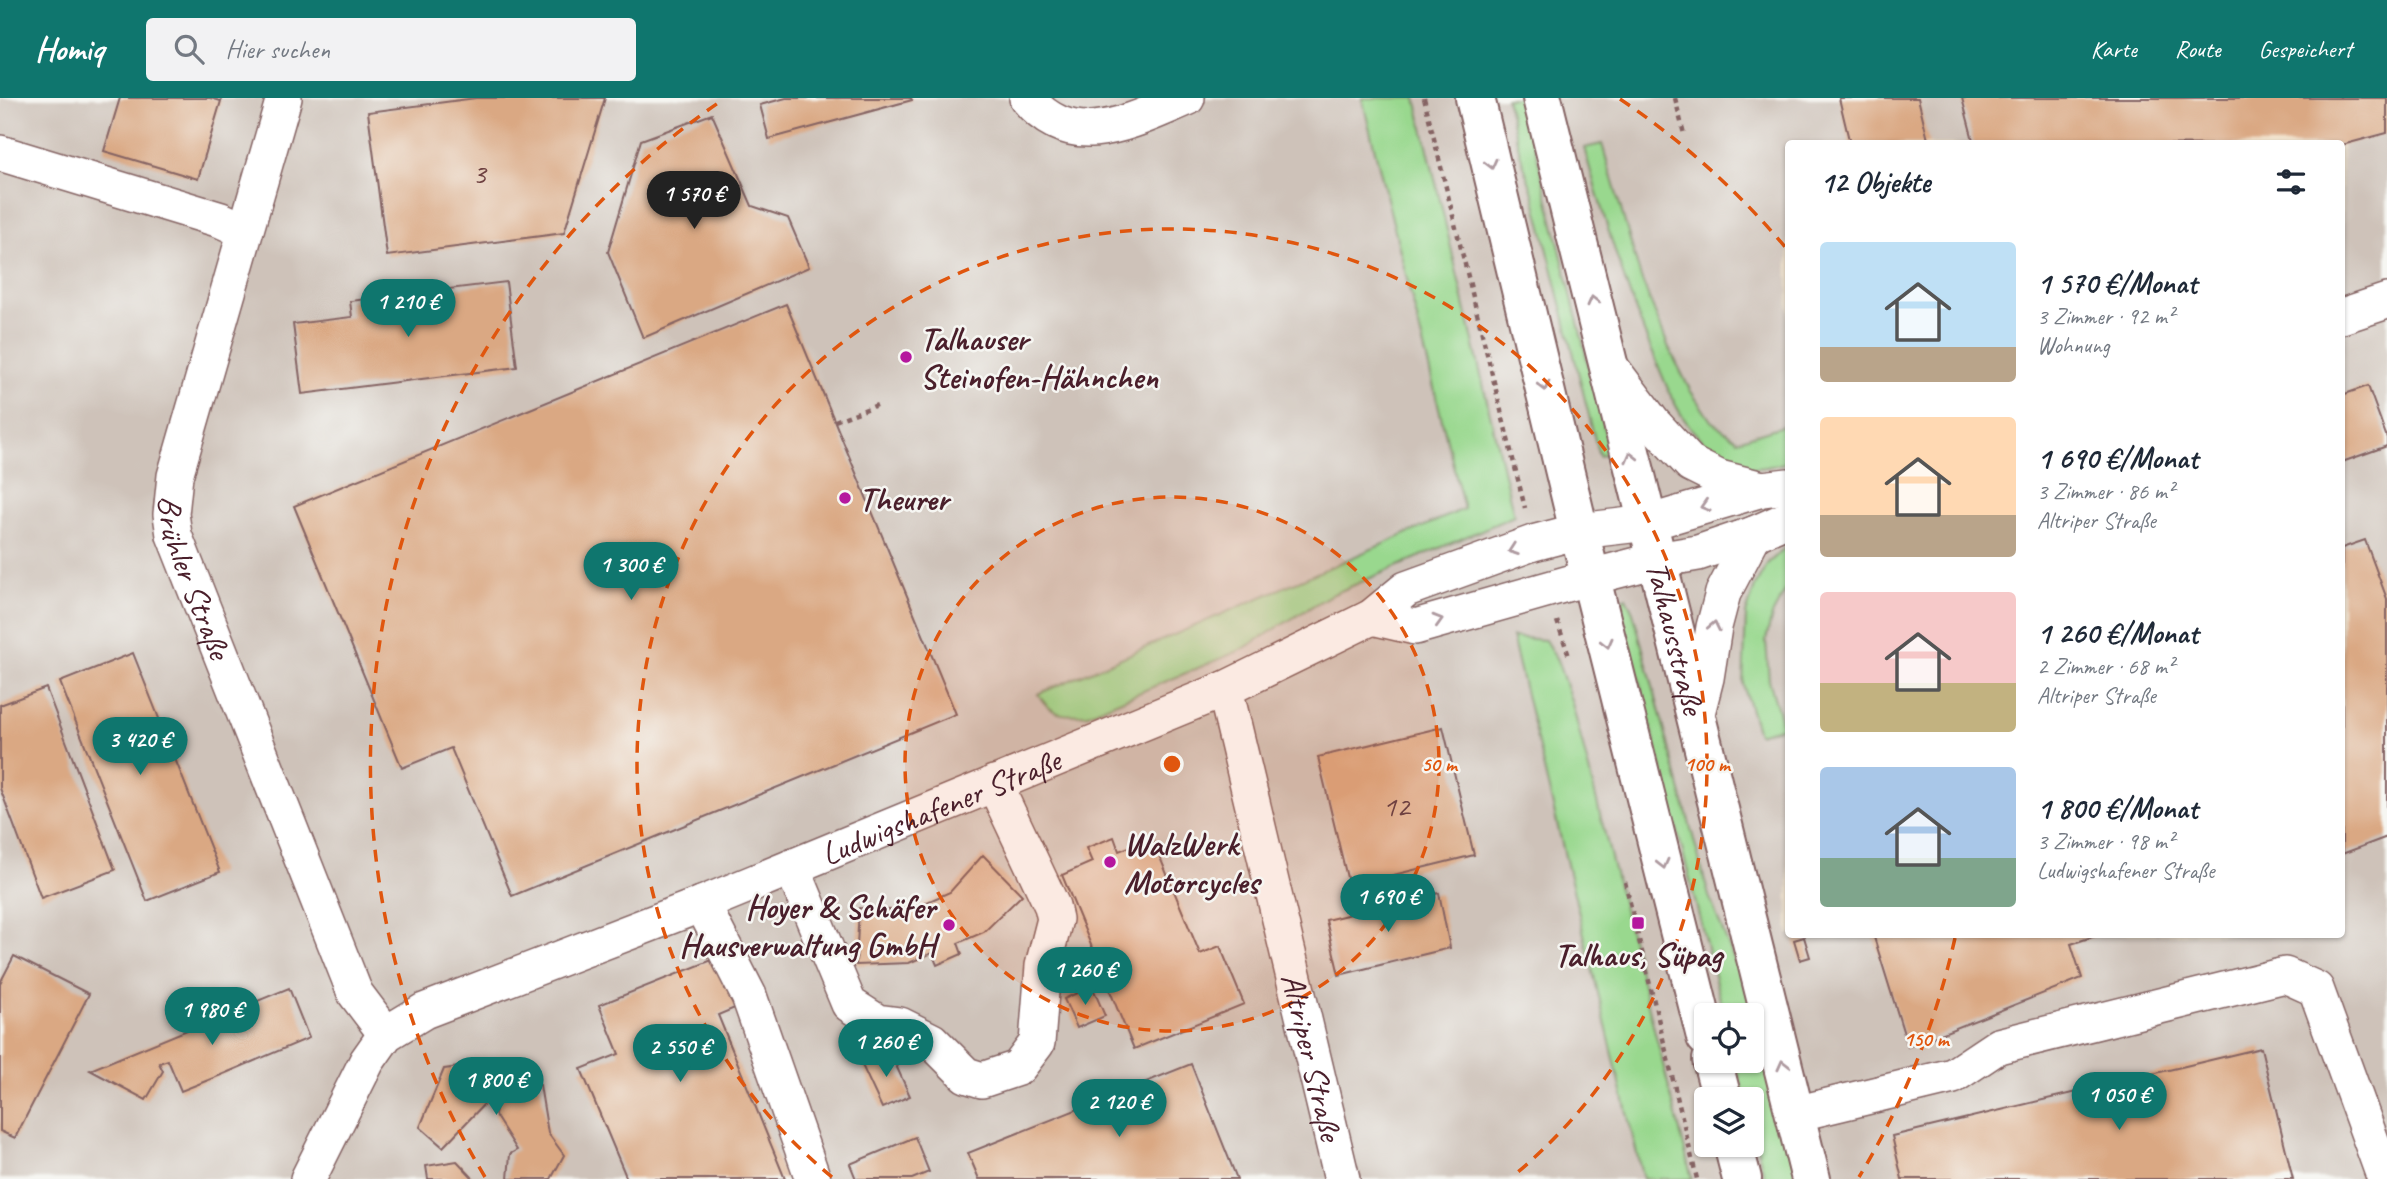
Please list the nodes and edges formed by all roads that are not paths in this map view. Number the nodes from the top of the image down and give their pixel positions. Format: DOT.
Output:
graph roads {
  1 [pos="284,98"];
  2 [pos="1027,98"];
  3 [pos="1187,98"];
  4 [pos="1475,98"];
  5 [pos="1542,98"];
  6 [pos="1114,112"];
  7 [pos="0,153"];
  8 [pos="245,230"];
  9 [pos="2387,301"];
  10 [pos="2345,315"];
  11 [pos="1608,362"];
  12 [pos="1775,488"];
  13 [pos="1785,520"];
  14 [pos="1648,523"];
  15 [pos="1579,531"];
  16 [pos="1754,534"];
  17 [pos="1657,560"];
  18 [pos="1591,577"];
  19 [pos="1371,617"];
  20 [pos="1225,689"];
  21 [pos="1696,717"];
  22 [pos="994,783"];
  23 [pos="792,867"];
  24 [pos="702,904"];
  25 [pos="1698,1003"];
  26 [pos="386,1034"];
  27 [pos="1795,1114"];
  28 [pos="1736,1157"];
  29 [pos="308,1179"];
  30 [pos="813,1179"];
  31 [pos="1342,1179"];
  32 [pos="1742,1179"];
  33 [pos="1811,1179"];
  34 [pos="2385,1179"];
  1 -- 8 [label="street, Brühler Straße"];
  2 -- 6 [label="street"];
  3 -- 6 [label="street"];
  4 -- 15 [label="main road, Talhausstraße, one-way"];
  11 -- 5 [label="main road, Talhausstraße, one-way"];
  7 -- 8 [label="street"];
  8 -- 26 [label="street, Brühler Straße"];
  9 -- 10 [label="street"];
  11 -- 12 [label="street"];
  14 -- 11 [label="main road, Talhausstraße, one-way"];
  12 -- 14 [label="street, Ludwigshafener Straße, one-way"];
  13 -- 16 [label="street"];
  14 -- 15 [label="street, Ludwigshafener Straße"];
  14 -- 17 [label="main road, Talhausstraße"];
  15 -- 18 [label="main road, Talhausstraße"];
  15 -- 19 [label="street, Ludwigshafener Straße, one-way"];
  16 -- 17 [label="street"];
  21 -- 16 [label="street, one-way"];
  17 -- 18 [label="street"];
  17 -- 21 [label="main road, Talhausstraße"];
  19 -- 18 [label="street, one-way"];
  18 -- 25 [label="main road, Talhausstraße, one-way"];
  19 -- 20 [label="street, Ludwigshafener Straße"];
  20 -- 22 [label="street, Ludwigshafener Straße"];
  20 -- 31 [label="street, Altriper Straße"];
  27 -- 21 [label="main road, Talhausstraße, one-way"];
  22 -- 23 [label="street, Ludwigshafener Straße"];
  22 -- 23 [label="street"];
  23 -- 24 [label="street, Ludwigshafener Straße"];
  24 -- 26 [label="street, Ludwigshafener Straße"];
  24 -- 30 [label="street"];
  26 -- 29 [label="street, Ludwigshafener Straße"];
  27 -- 33 [label="main road, Talhausstraße"];
  27 -- 34 [label="street"];
  28 -- 32 [label="main road"];
}
